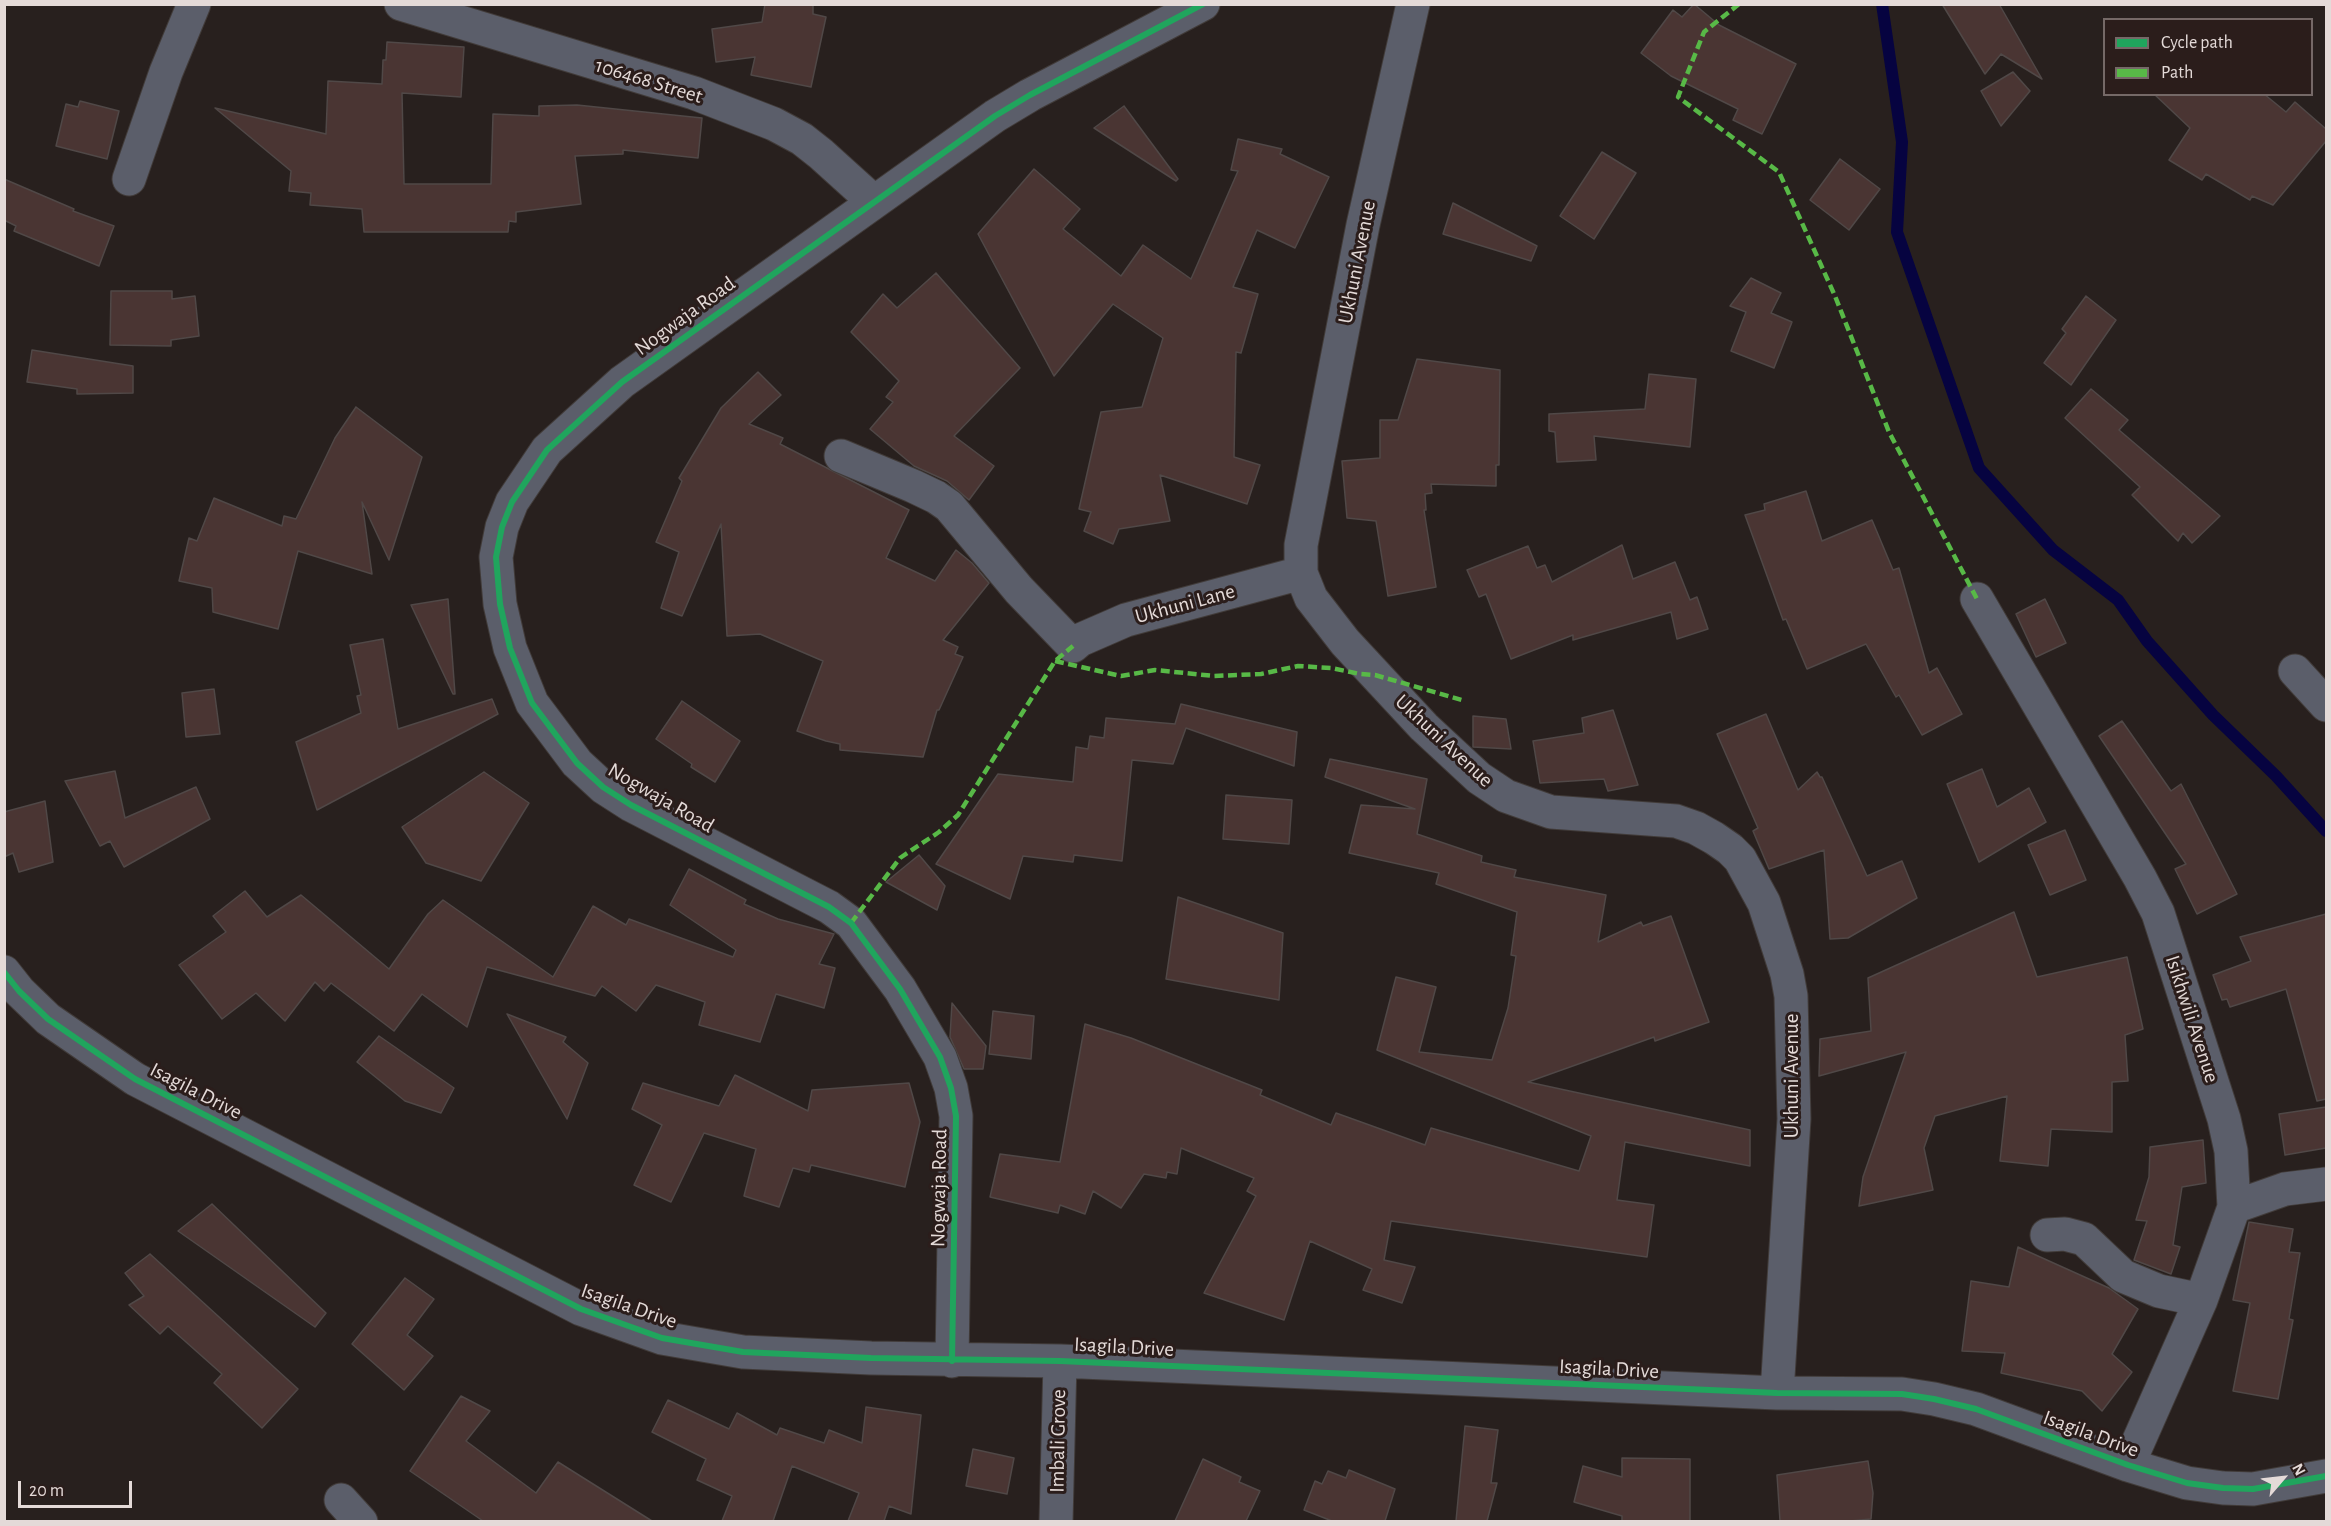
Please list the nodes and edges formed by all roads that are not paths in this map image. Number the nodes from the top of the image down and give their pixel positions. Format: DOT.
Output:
graph roads {
  1 [pos="194,4"];
  2 [pos="401,4"];
  3 [pos="1203,4"];
  4 [pos="1403,12"];
  5 [pos="129,179"];
  6 [pos="873,201"];
  7 [pos="841,456"];
  8 [pos="1301,573"];
  9 [pos="1977,599"];
  10 [pos="2295,671"];
  11 [pos="2326,705"];
  12 [pos="4,972"];
  13 [pos="2326,1185"];
  14 [pos="2234,1207"];
  15 [pos="2047,1235"];
  16 [pos="2201,1300"];
  17 [pos="952,1361"];
  18 [pos="1060,1361"];
  19 [pos="1777,1393"];
  20 [pos="2128,1466"];
  21 [pos="2326,1476"];
  22 [pos="1056,1521"];
  1 -- 5 [label="street"];
  2 -- 6 [label="street, 106468 Street"];
  3 -- 6 [label="street, Nogwaja Road"];
  4 -- 8 [label="street, Ukhuni Avenue"];
  6 -- 17 [label="street, Nogwaja Road"];
  7 -- 8 [label="street, Ukhuni Lane"];
  8 -- 19 [label="street, Ukhuni Avenue"];
  9 -- 14 [label="street, Isikhwili Avenue"];
  10 -- 11 [label="street"];
  12 -- 17 [label="street, Isagila Drive"];
  13 -- 14 [label="street"];
  14 -- 16 [label="street, Isikhwili Avenue"];
  15 -- 16 [label="street"];
  16 -- 20 [label="street, Isikhwili Avenue"];
  17 -- 18 [label="street, Isagila Drive"];
  18 -- 19 [label="street, Isagila Drive"];
  18 -- 22 [label="street, Imbali Grove"];
  19 -- 20 [label="street, Isagila Drive"];
  20 -- 21 [label="street, Isagila Drive"];
}
